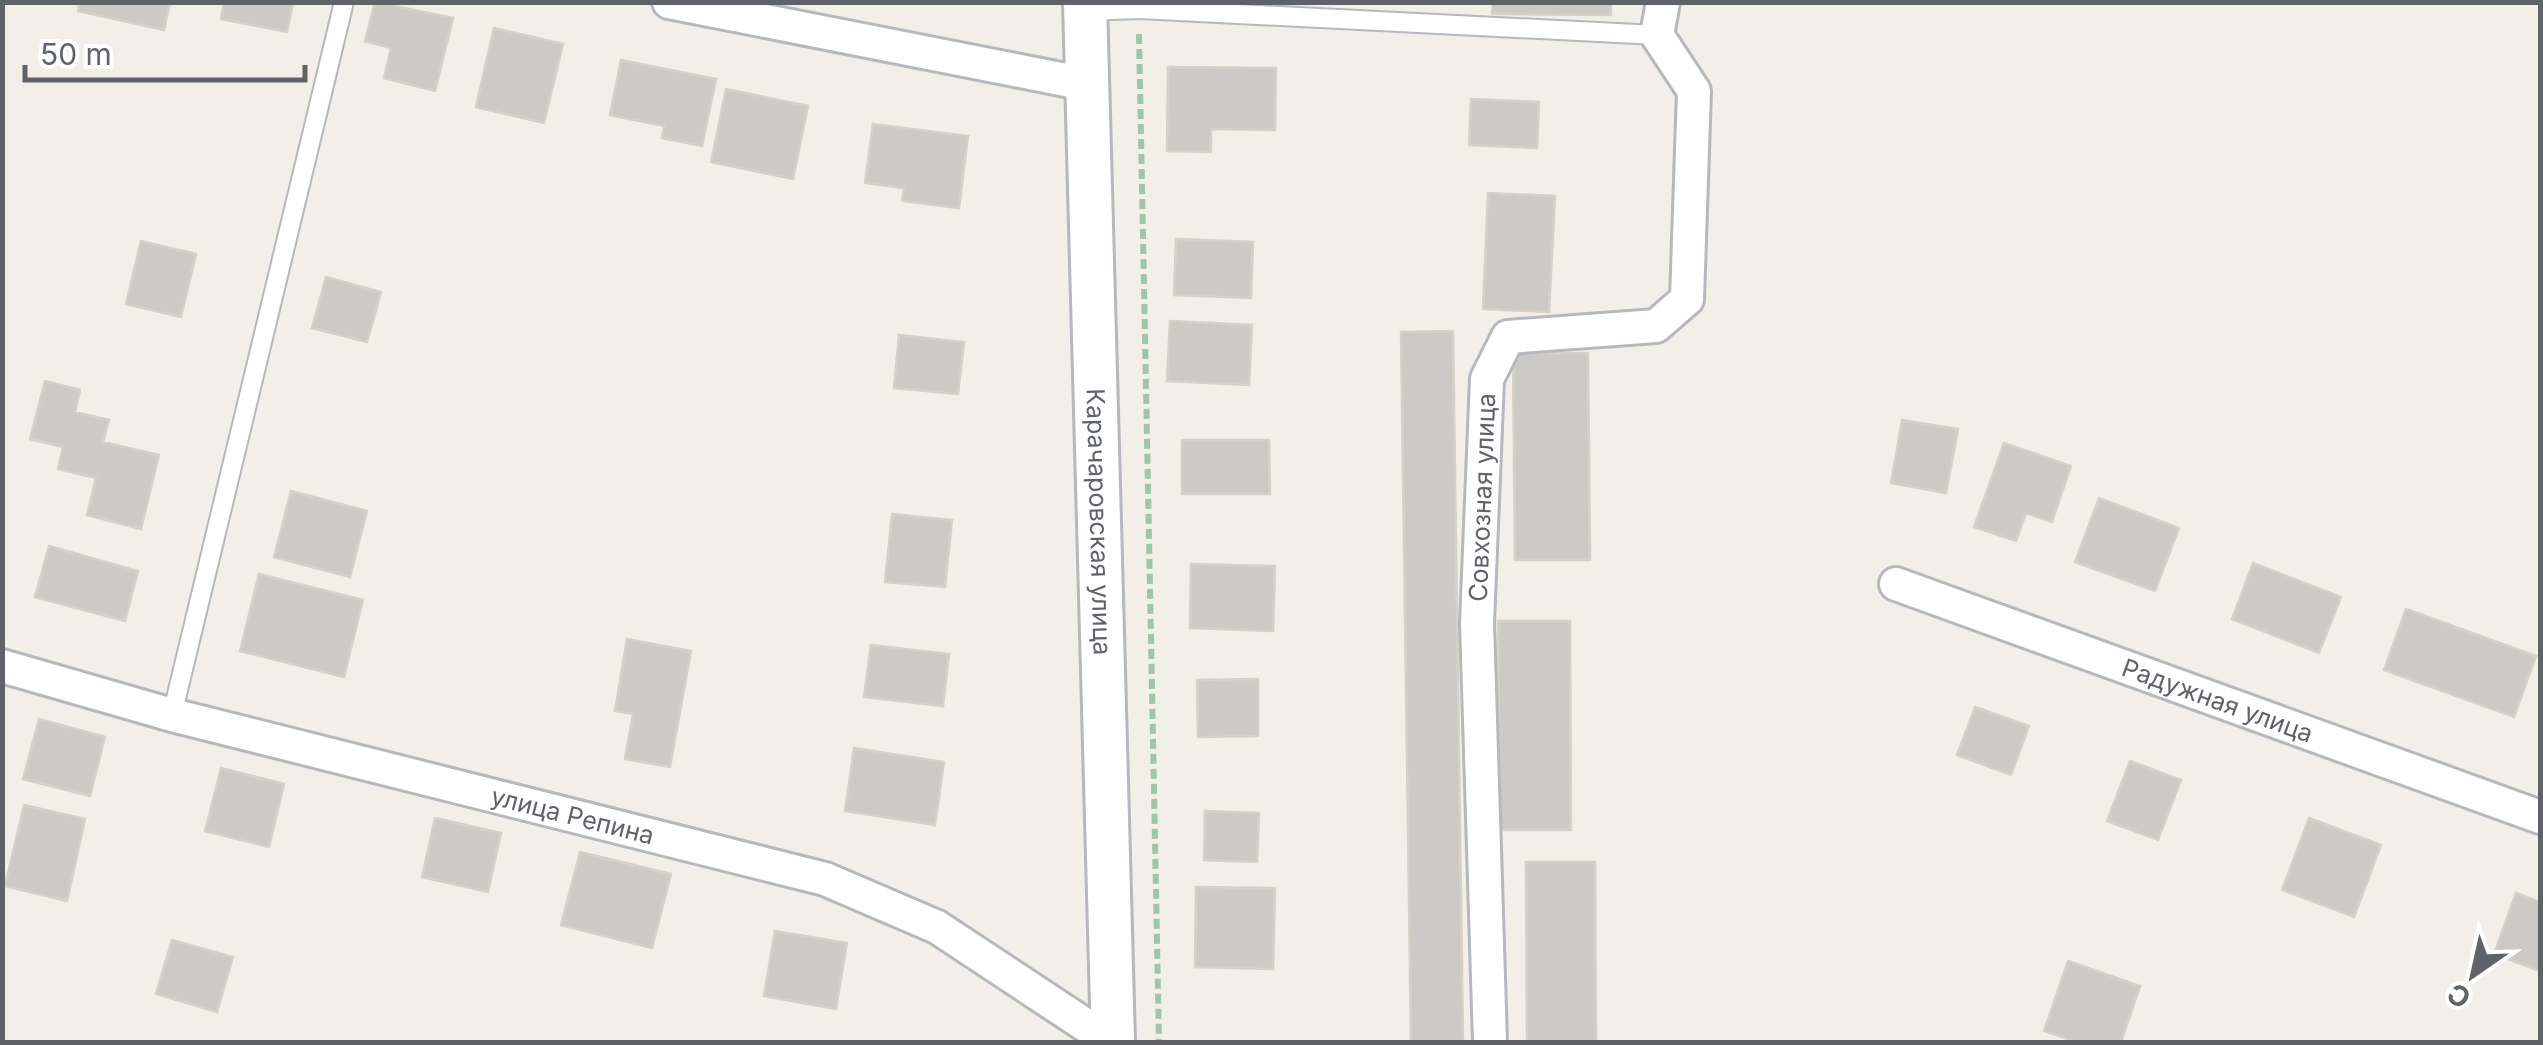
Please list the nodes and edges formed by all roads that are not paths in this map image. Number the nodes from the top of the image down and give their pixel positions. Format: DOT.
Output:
graph roads {
  1 [pos="344,2"];
  2 [pos="669,2"];
  3 [pos="1663,2"];
  4 [pos="1085,7"];
  5 [pos="1657,35"];
  6 [pos="1086,84"];
  7 [pos="1896,584"];
  8 [pos="2,666"];
  9 [pos="172,715"];
  10 [pos="2540,816"];
  11 [pos="1112,1042"];
  12 [pos="1490,1042"];
  1 -- 9 [label="lane"];
  2 -- 6 [label="street"];
  3 -- 5 [label="street"];
  4 -- 5 [label="lane"];
  4 -- 6 [label="street, Карачаровская улица"];
  5 -- 12 [label="street, Совхозная улица"];
  6 -- 11 [label="street, Карачаровская улица"];
  7 -- 10 [label="street, Радужная улица"];
  8 -- 9 [label="street, улица Репина"];
  9 -- 11 [label="street, улица Репина"];
}
